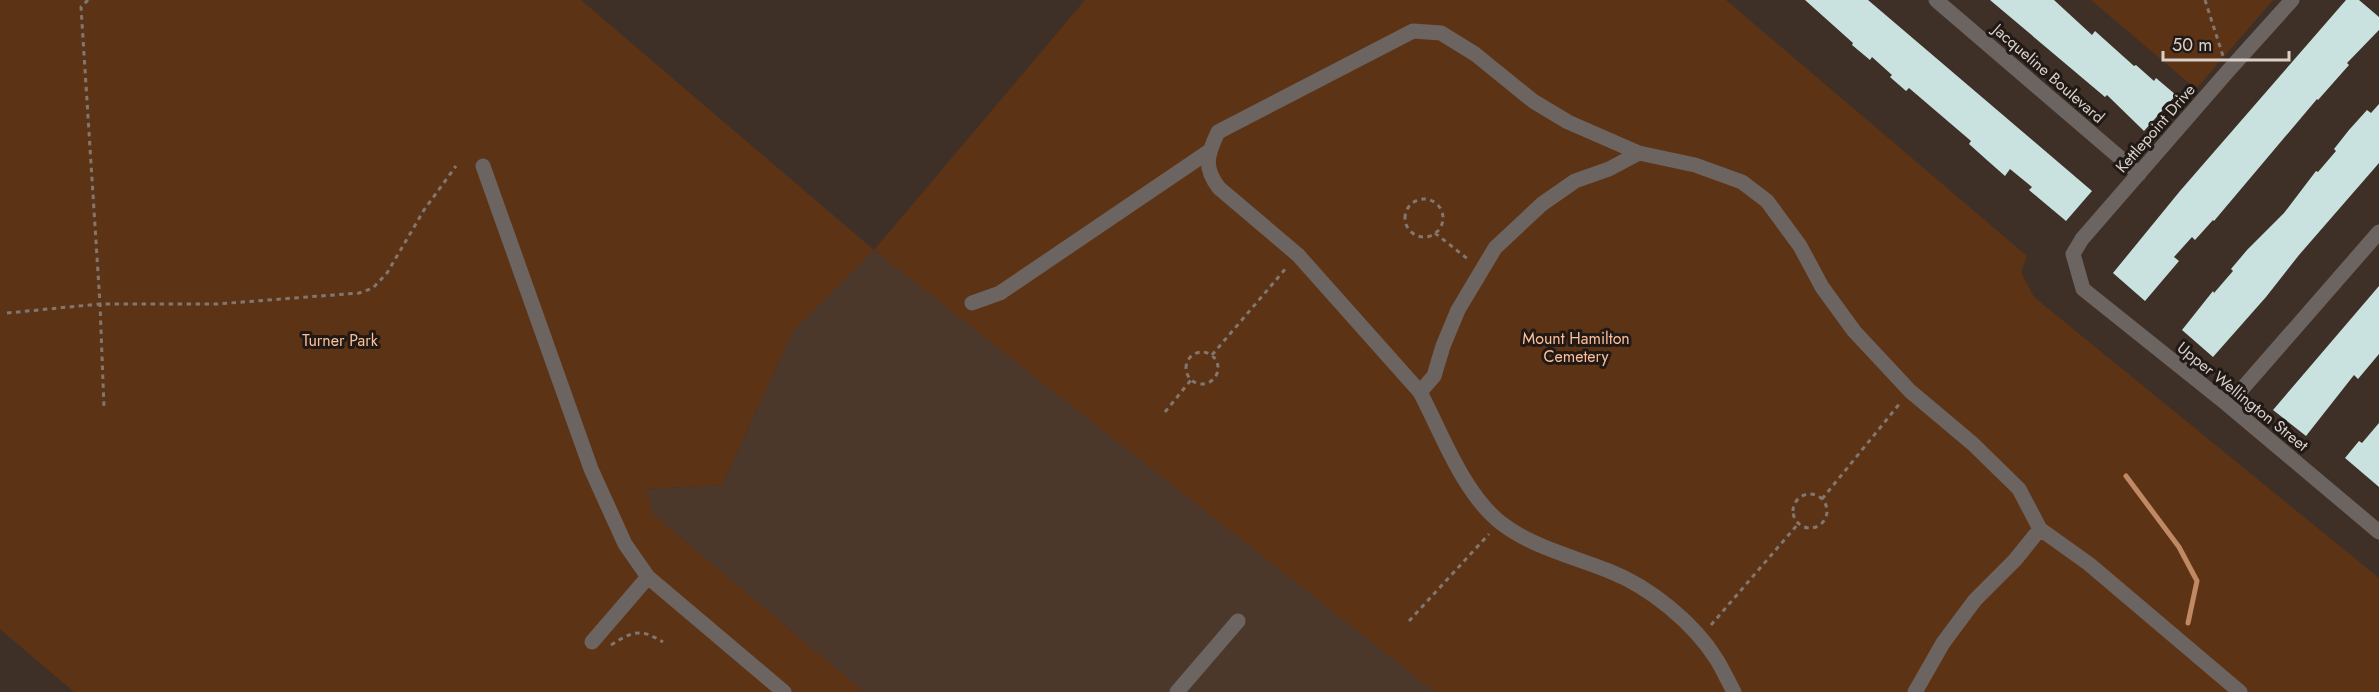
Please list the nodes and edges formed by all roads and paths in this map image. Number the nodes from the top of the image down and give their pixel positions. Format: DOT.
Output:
graph roads {
  1 [pos="88,0"];
  2 [pos="1936,0"];
  3 [pos="2205,0"];
  4 [pos="2292,0"];
  5 [pos="2228,71"];
  6 [pos="1208,152"];
  7 [pos="1639,153"];
  8 [pos="456,166"];
  9 [pos="483,166"];
  10 [pos="2139,174"];
  11 [pos="2379,232"];
  12 [pos="1435,234"];
  13 [pos="1298,255"];
  14 [pos="1480,270"];
  15 [pos="2083,289"];
  16 [pos="972,303"];
  17 [pos="100,304"];
  18 [pos="7,313"];
  19 [pos="1212,355"];
  20 [pos="1191,380"];
  21 [pos="1910,391"];
  22 [pos="1420,392"];
  23 [pos="2228,405"];
  24 [pos="104,408"];
  25 [pos="1165,412"];
  26 [pos="1822,499"];
  27 [pos="1500,522"];
  28 [pos="1798,524"];
  29 [pos="2040,529"];
  30 [pos="2379,532"];
  31 [pos="648,577"];
  32 [pos="1238,621"];
  33 [pos="1409,621"];
  34 [pos="1701,638"];
  35 [pos="592,642"];
  36 [pos="663,642"];
  37 [pos="610,646"];
  38 [pos="784,692"];
  39 [pos="1177,692"];
  40 [pos="1734,692"];
  41 [pos="1915,692"];
  42 [pos="2240,692"];
  1 -- 17 [label="path"];
  2 -- 10 [label="street, Jacqueline Boulevard"];
  3 -- 5 [label="path"];
  4 -- 5 [label="street, Kettlepoint Drive"];
  5 -- 10 [label="street, Kettlepoint Drive"];
  6 -- 7 [label="street"];
  6 -- 13 [label="street"];
  6 -- 16 [label="street"];
  7 -- 14 [label="street"];
  7 -- 21 [label="street"];
  8 -- 17 [label="path"];
  9 -- 31 [label="street"];
  10 -- 15 [label="street, Kettlepoint Drive"];
  11 -- 23 [label="street"];
  12 -- 12 [label="path"];
  12 -- 14 [label="path"];
  13 -- 19 [label="path"];
  13 -- 22 [label="street"];
  14 -- 22 [label="street"];
  15 -- 23 [label="street, Upper Wellington Street"];
  17 -- 18 [label="path"];
  17 -- 24 [label="path"];
  19 -- 20 [label="path"];
  19 -- 20 [label="path"];
  20 -- 25 [label="path"];
  21 -- 26 [label="path"];
  21 -- 29 [label="street"];
  22 -- 27 [label="street"];
  23 -- 30 [label="street, Upper Wellington Street"];
  26 -- 28 [label="path"];
  26 -- 28 [label="path"];
  27 -- 33 [label="path"];
  27 -- 34 [label="street"];
  28 -- 34 [label="path"];
  29 -- 41 [label="street"];
  29 -- 42 [label="street"];
  31 -- 35 [label="street"];
  31 -- 38 [label="street"];
  32 -- 39 [label="street"];
  34 -- 40 [label="street"];
  36 -- 37 [label="path"];
}
